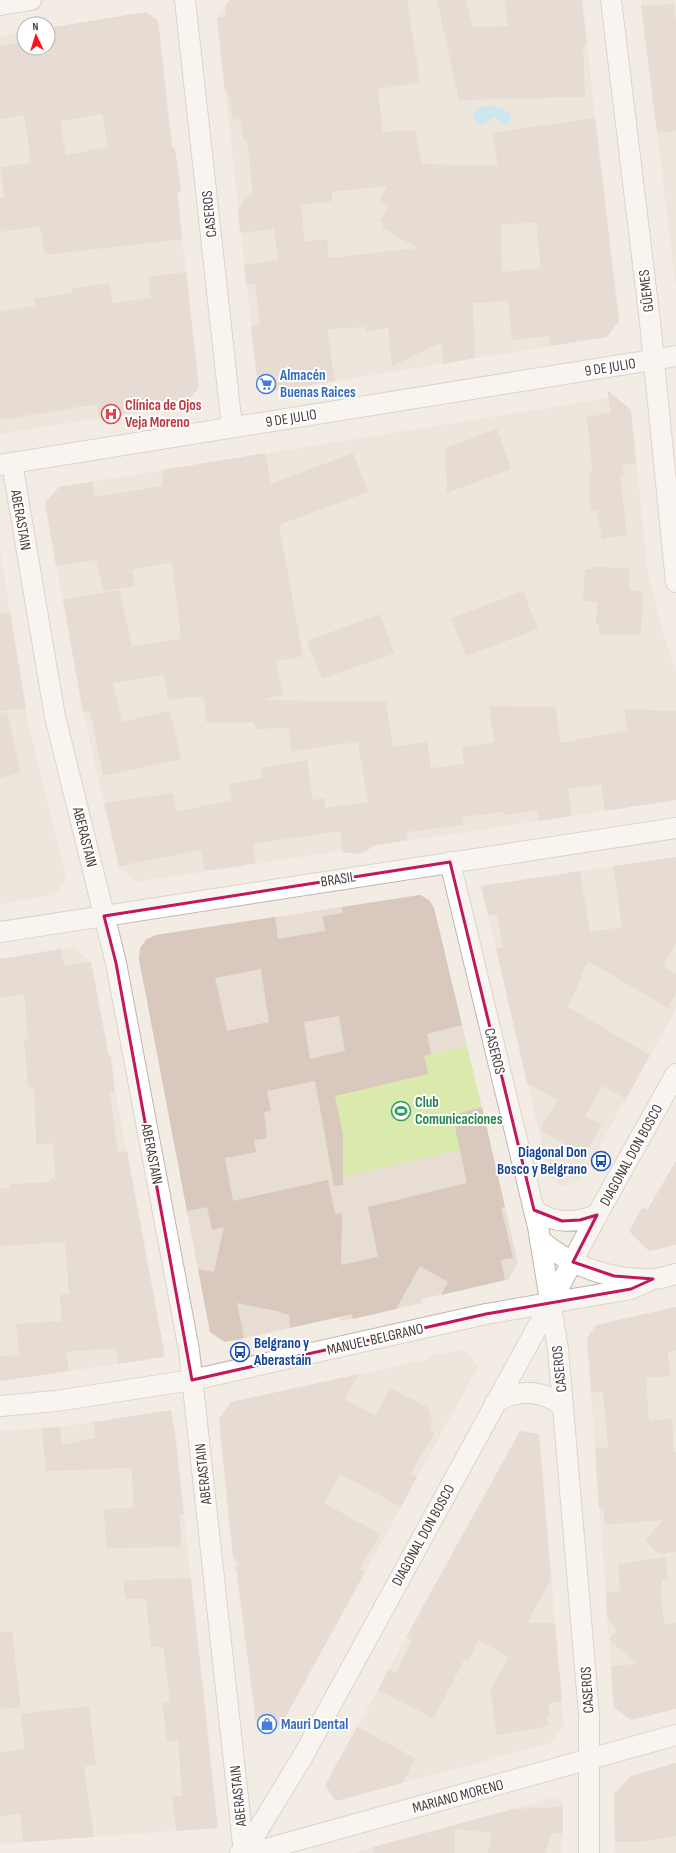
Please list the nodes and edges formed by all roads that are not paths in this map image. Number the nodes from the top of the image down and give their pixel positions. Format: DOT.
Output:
graph roads {
  1 [pos="31,0"];
  2 [pos="185,0"];
  3 [pos="611,0"];
  4 [pos="0,5"];
  5 [pos="676,356"];
  6 [pos="653,360"];
  7 [pos="232,427"];
  8 [pos="6,464"];
  9 [pos="676,582"];
  10 [pos="676,828"];
  11 [pos="450,862"];
  12 [pos="104,916"];
  13 [pos="0,932"];
  14 [pos="676,1074"];
  15 [pos="534,1210"];
  16 [pos="597,1215"];
  17 [pos="540,1240"];
  18 [pos="573,1262"];
  19 [pos="676,1274"];
  20 [pos="653,1279"];
  21 [pos="550,1304"];
  22 [pos="192,1380"];
  23 [pos="495,1404"];
  24 [pos="0,1406"];
  25 [pos="563,1407"];
  26 [pos="676,1735"];
  27 [pos="589,1759"];
  28 [pos="240,1853"];
  29 [pos="244,1853"];
  30 [pos="589,1853"];
  1 -- 4 [label="street"];
  2 -- 7 [label="street, CASEROS"];
  3 -- 6 [label="street, GÜEMES"];
  5 -- 6 [label="street, 9 DE JULIO"];
  6 -- 7 [label="street, 9 DE JULIO"];
  6 -- 9 [label="street, GÜEMES"];
  7 -- 8 [label="street, 9 DE JULIO"];
  8 -- 12 [label="street, ABERASTAIN"];
  10 -- 11 [label="street, BRASIL"];
  11 -- 12 [label="street, BRASIL"];
  11 -- 15 [label="street, CASEROS"];
  12 -- 13 [label="street, BRASIL"];
  12 -- 22 [label="street, ABERASTAIN"];
  14 -- 16 [label="street, DIAGONAL DON BOSCO"];
  15 -- 16 [label="street, DIAGONAL DON BOSCO"];
  15 -- 17 [label="street, CASEROS"];
  16 -- 18 [label="street, DIAGONAL DON BOSCO"];
  17 -- 18 [label="street, MANUEL BELGRANO"];
  17 -- 21 [label="street, CASEROS"];
  18 -- 20 [label="street, MANUEL BELGRANO"];
  18 -- 21 [label="street, DIAGONAL DON BOSCO"];
  19 -- 20 [label="street, MANUEL BELGRANO"];
  20 -- 21 [label="street, MANUEL BELGRANO"];
  21 -- 22 [label="street, MANUEL BELGRANO"];
  21 -- 23 [label="street, DIAGONAL DON BOSCO"];
  21 -- 25 [label="street, CASEROS"];
  22 -- 24 [label="street, MANUEL BELGRANO"];
  22 -- 29 [label="street, ABERASTAIN"];
  23 -- 25 [label="street, CASEROS"];
  23 -- 29 [label="street, DIAGONAL DON BOSCO"];
  25 -- 27 [label="street, CASEROS"];
  26 -- 27 [label="street, MARIANO MORENO"];
  27 -- 29 [label="street, MARIANO MORENO"];
  27 -- 30 [label="street, CASEROS"];
  28 -- 29 [label="street, MARIANO MORENO"];
}
